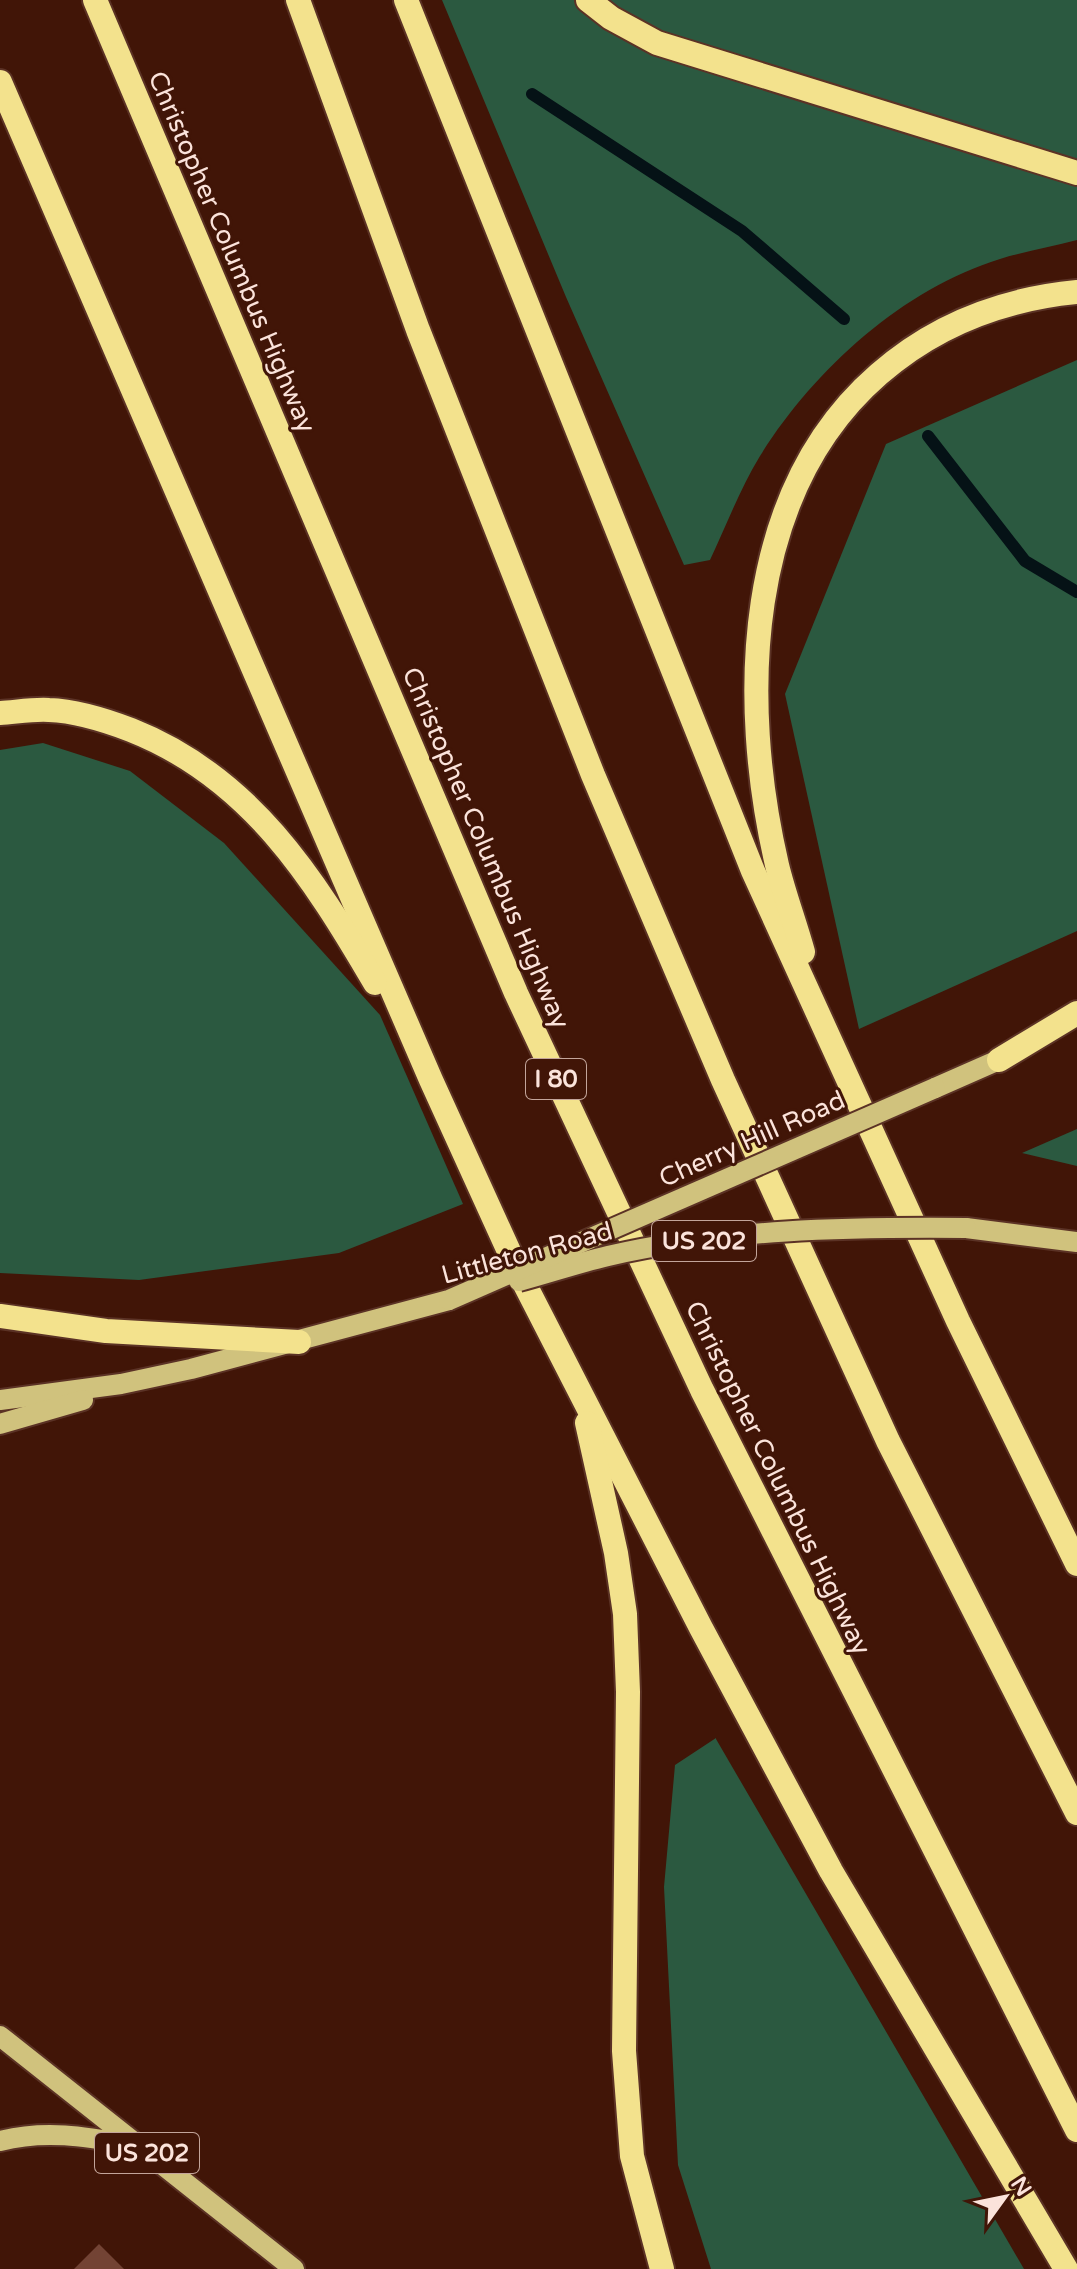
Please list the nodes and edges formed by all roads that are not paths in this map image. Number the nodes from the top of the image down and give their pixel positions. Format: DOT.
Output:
graph roads {
  1 [pos="95,0"];
  2 [pos="298,0"];
  3 [pos="406,0"];
  4 [pos="588,0"];
  5 [pos="0,82"];
  6 [pos="1077,173"];
  7 [pos="1077,292"];
  8 [pos="0,713"];
  9 [pos="1077,1013"];
  10 [pos="1077,1028"];
  11 [pos="832,1046"];
  12 [pos="999,1060"];
  13 [pos="431,1080"];
  14 [pos="1077,1242"];
  15 [pos="449,1300"];
  16 [pos="0,1316"];
  17 [pos="299,1342"];
  18 [pos="191,1369"];
  19 [pos="580,1390"];
  20 [pos="0,1400"];
  21 [pos="0,1424"];
  22 [pos="1077,1564"];
  23 [pos="1077,1813"];
  24 [pos="0,2036"];
  25 [pos="1077,2130"];
  26 [pos="0,2141"];
  27 [pos="138,2145"];
  28 [pos="294,2269"];
  29 [pos="662,2269"];
  30 [pos="1066,2269"];
  1 -- 25 [label="highway, Christopher Columbus Highway / I 80"];
  2 -- 23 [label="highway"];
  3 -- 11 [label="highway"];
  4 -- 6 [label="highway"];
  5 -- 13 [label="highway"];
  7 -- 11 [label="highway"];
  8 -- 13 [label="highway"];
  9 -- 12 [label="highway"];
  10 -- 12 [label="main road, Cherry Hill Road"];
  11 -- 22 [label="highway"];
  12 -- 15 [label="main road, Cherry Hill Road, bridge"];
  13 -- 19 [label="highway"];
  14 -- 15 [label="main road, Littleton Road / US 202, bridge"];
  15 -- 17 [label="main road, Littleton Road / US 202"];
  16 -- 17 [label="highway"];
  17 -- 18 [label="main road, Littleton Road / US 202"];
  18 -- 20 [label="main road, Littleton Road / US 202"];
  18 -- 21 [label="main road"];
  19 -- 29 [label="highway"];
  19 -- 30 [label="highway"];
  24 -- 27 [label="main road, US 202"];
  26 -- 27 [label="main road"];
  27 -- 28 [label="main road, US 202"];
}
